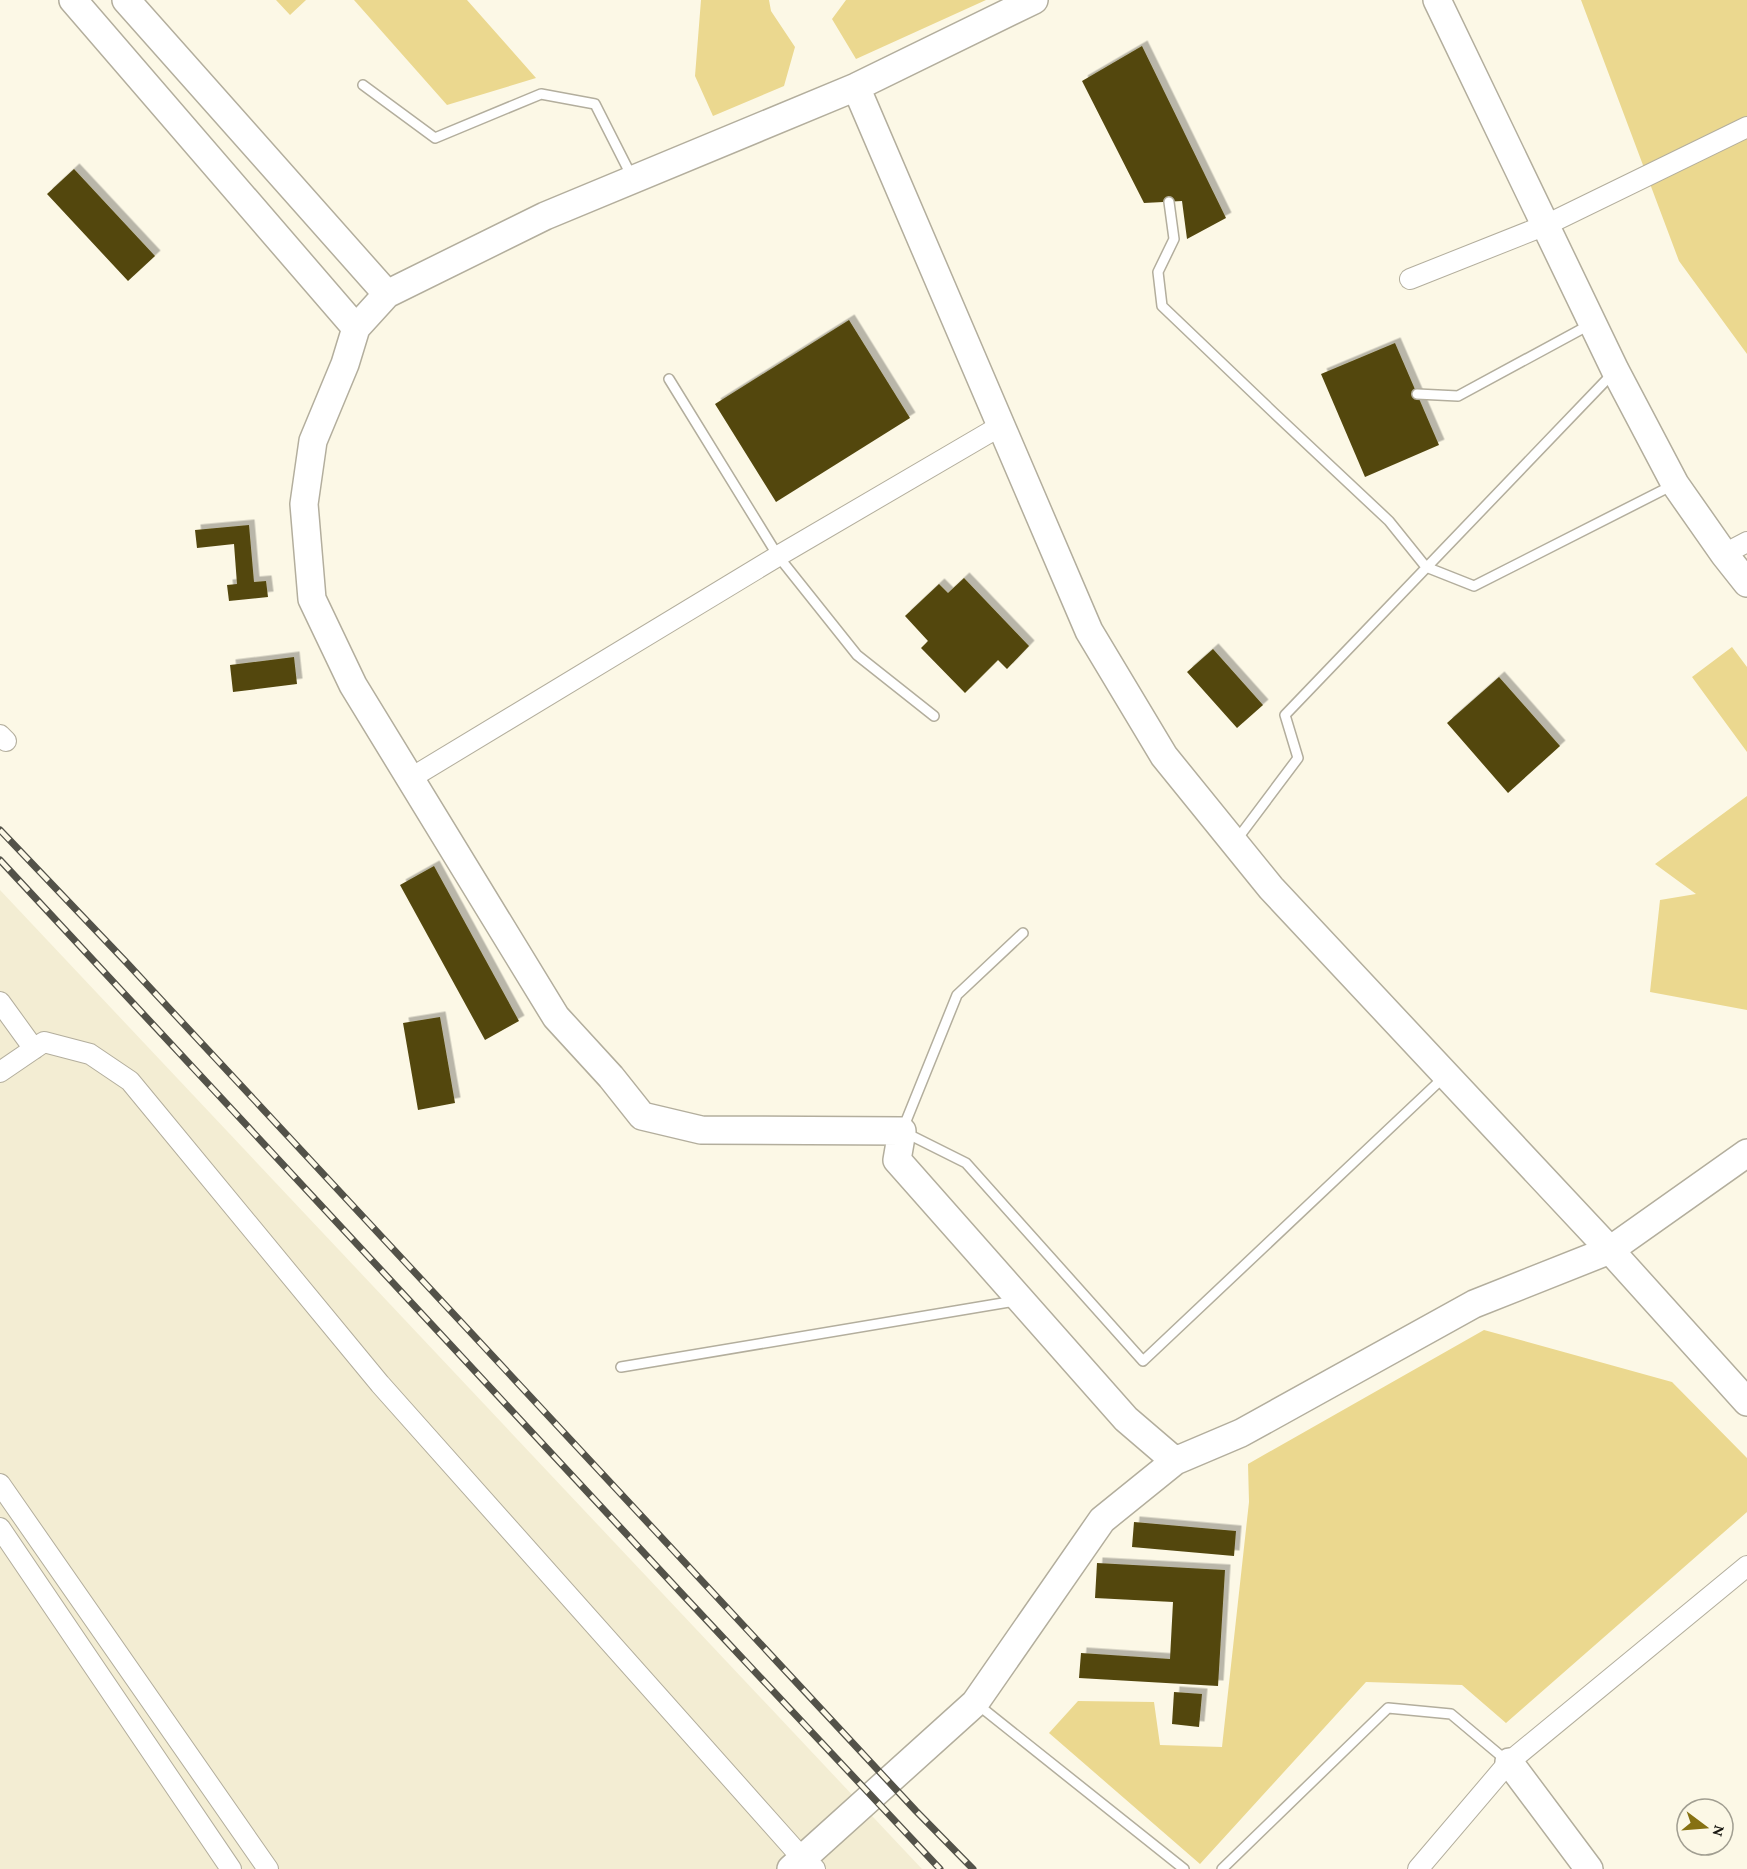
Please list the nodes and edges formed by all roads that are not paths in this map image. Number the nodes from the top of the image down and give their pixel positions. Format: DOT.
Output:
graph roads {
  1 [pos="73,0"];
  2 [pos="126,0"];
  3 [pos="1034,0"];
  4 [pos="1437,0"];
  5 [pos="363,85"];
  6 [pos="856,87"];
  7 [pos="1747,127"];
  8 [pos="634,179"];
  9 [pos="1169,202"];
  10 [pos="1546,225"];
  11 [pos="1410,279"];
  12 [pos="387,294"];
  13 [pos="1593,323"];
  14 [pos="356,328"];
  15 [pos="1615,370"];
  16 [pos="669,379"];
  17 [pos="1417,394"];
  18 [pos="1002,425"];
  19 [pos="1675,484"];
  20 [pos="1736,548"];
  21 [pos="778,556"];
  22 [pos="1426,567"];
  23 [pos="1747,583"];
  24 [pos="934,716"];
  25 [pos="411,778"];
  26 [pos="1234,843"];
  27 [pos="1023,933"];
  28 [pos="0,1002"];
  29 [pos="34,1049"];
  30 [pos="0,1072"];
  31 [pos="1446,1074"];
  32 [pos="902,1131"];
  33 [pos="1747,1153"];
  34 [pos="1610,1250"];
  35 [pos="1020,1300"];
  36 [pos="621,1367"];
  37 [pos="1747,1402"];
  38 [pos="1175,1461"];
  39 [pos="0,1484"];
  40 [pos="0,1528"];
  41 [pos="1747,1566"];
  42 [pos="975,1703"];
  43 [pos="1509,1762"];
  44 [pos="803,1866"];
  45 [pos="231,1869"];
  46 [pos="268,1869"];
  47 [pos="1184,1869"];
  48 [pos="1222,1869"];
  49 [pos="1418,1869"];
  50 [pos="1589,1869"];
  1 -- 14 [label="street"];
  2 -- 12 [label="street"];
  3 -- 6 [label="street"];
  4 -- 10 [label="street"];
  5 -- 8 [label="lane"];
  6 -- 8 [label="street"];
  6 -- 18 [label="street"];
  7 -- 10 [label="street"];
  8 -- 12 [label="street"];
  9 -- 22 [label="lane"];
  10 -- 11 [label="street"];
  10 -- 13 [label="street"];
  12 -- 14 [label="street"];
  13 -- 15 [label="street"];
  13 -- 17 [label="lane"];
  14 -- 25 [label="street"];
  15 -- 19 [label="street"];
  15 -- 22 [label="lane"];
  16 -- 21 [label="lane"];
  18 -- 21 [label="street"];
  18 -- 26 [label="street"];
  19 -- 20 [label="street"];
  19 -- 22 [label="lane"];
  20 -- 23 [label="street"];
  21 -- 24 [label="lane"];
  21 -- 25 [label="street"];
  22 -- 26 [label="lane"];
  25 -- 32 [label="street"];
  26 -- 31 [label="street"];
  27 -- 32 [label="lane"];
  28 -- 29 [label="street"];
  29 -- 30 [label="street"];
  29 -- 44 [label="street"];
  31 -- 32 [label="lane"];
  31 -- 34 [label="street"];
  32 -- 35 [label="street"];
  33 -- 34 [label="street"];
  34 -- 37 [label="street"];
  34 -- 38 [label="street"];
  35 -- 36 [label="lane"];
  35 -- 38 [label="street"];
  38 -- 42 [label="street"];
  39 -- 46 [label="street"];
  40 -- 45 [label="street"];
  41 -- 43 [label="street"];
  42 -- 44 [label="street"];
  42 -- 47 [label="lane"];
  43 -- 48 [label="lane"];
  43 -- 49 [label="street"];
  43 -- 50 [label="street"];
}
